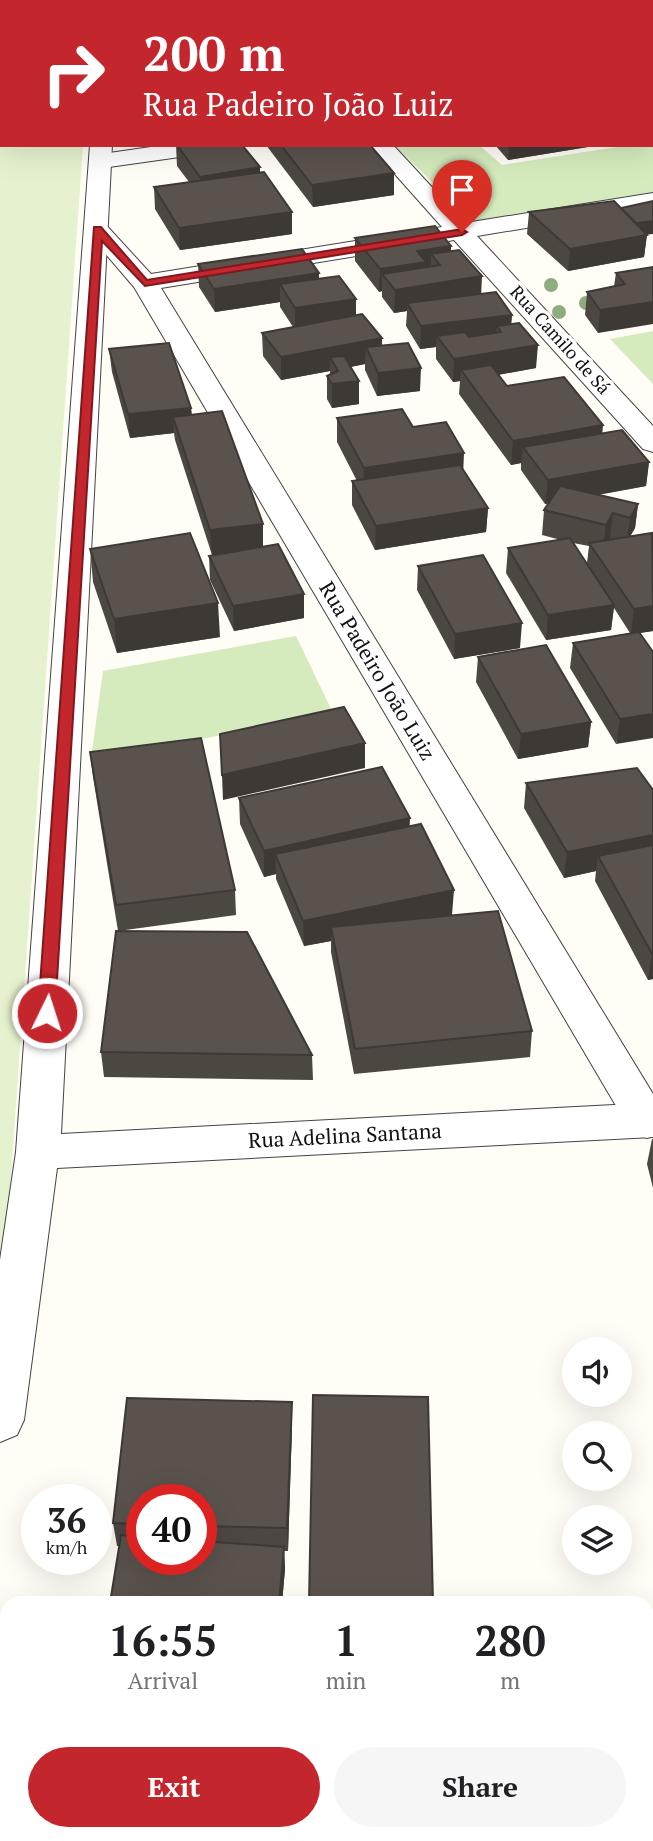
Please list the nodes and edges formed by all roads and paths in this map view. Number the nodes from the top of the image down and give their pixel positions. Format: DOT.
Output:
graph roads {
  1 [pos="187,147"];
  2 [pos="382,147"];
  3 [pos="102,153"];
  4 [pos="653,200"];
  5 [pos="97,230"];
  6 [pos="462,232"];
  7 [pos="145,283"];
  8 [pos="653,443"];
  9 [pos="650,1121"];
  10 [pos="38,1152"];
  11 [pos="0,1420"];
  1 -- 3 [label="street"];
  2 -- 6 [label="street, Rua Camilo de Sá"];
  3 -- 5 [label="street"];
  4 -- 6 [label="street"];
  5 -- 7 [label="street, Rua Padeiro João Luiz"];
  5 -- 10 [label="street"];
  6 -- 7 [label="street"];
  6 -- 8 [label="street, Rua Camilo de Sá"];
  7 -- 9 [label="street, Rua Padeiro João Luiz"];
  9 -- 10 [label="street, Rua Adelina Santana"];
  10 -- 11 [label="street"];
}
